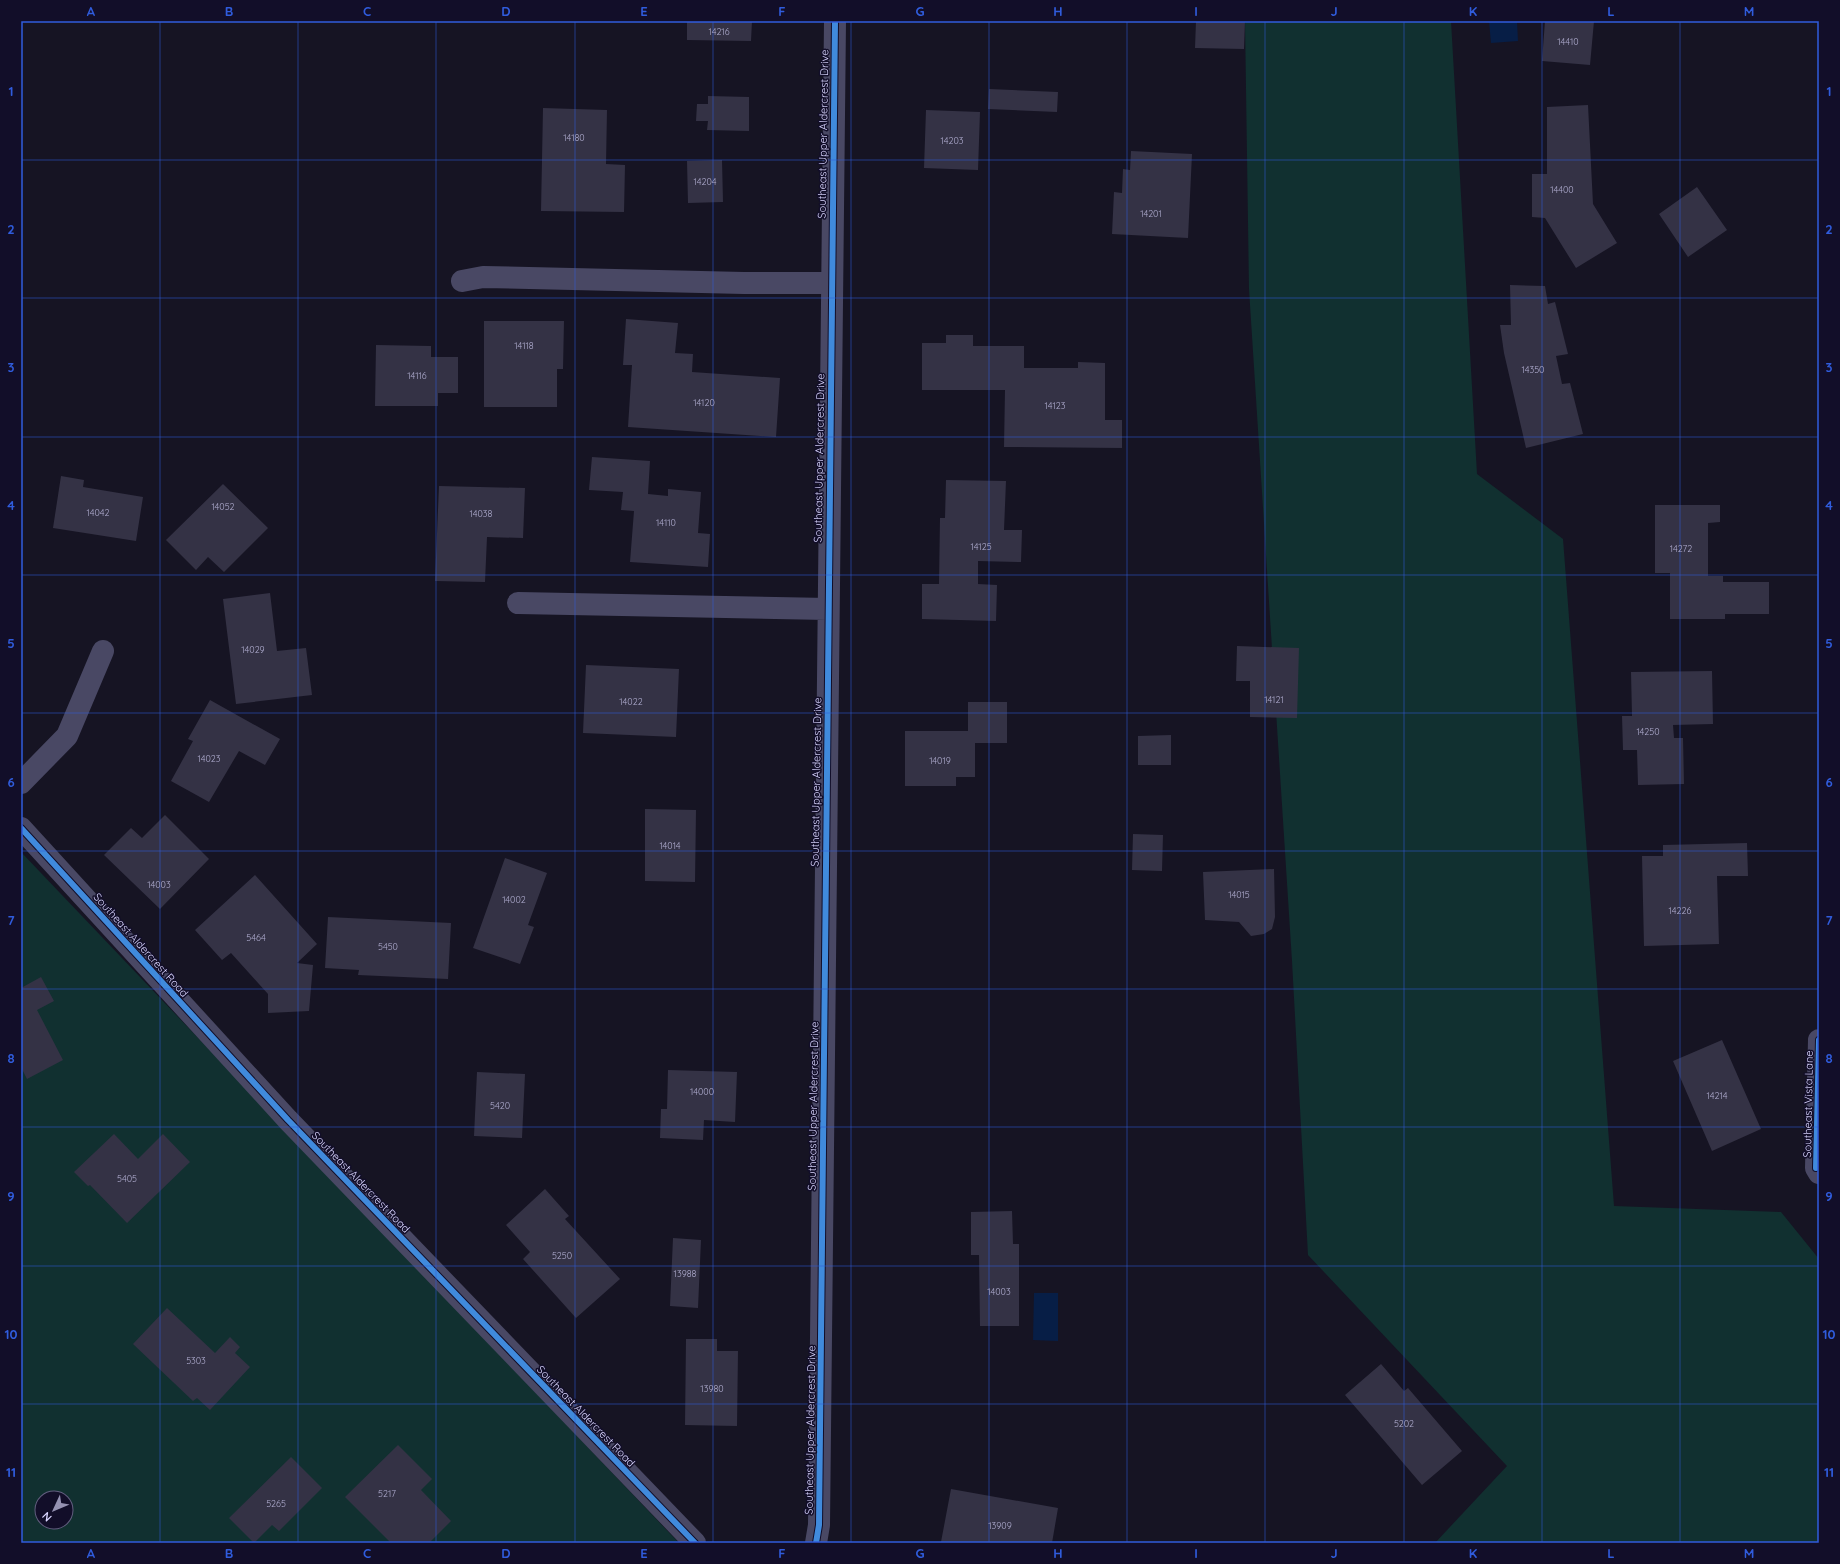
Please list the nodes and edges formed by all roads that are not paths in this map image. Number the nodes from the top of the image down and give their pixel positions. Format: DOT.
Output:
graph roads {
  1 [pos="835,21"];
  2 [pos="462,281"];
  3 [pos="831,283"];
  4 [pos="518,603"];
  5 [pos="828,610"];
  6 [pos="103,651"];
  7 [pos="21,783"];
  8 [pos="21,828"];
  9 [pos="1819,1040"];
  10 [pos="1818,1170"];
  11 [pos="695,1543"];
  12 [pos="816,1543"];
  1 -- 3 [label="street, Southeast Upper Aldercrest Drive"];
  2 -- 3 [label="street"];
  3 -- 5 [label="street, Southeast Upper Aldercrest Drive"];
  4 -- 5 [label="street"];
  5 -- 12 [label="street, Southeast Upper Aldercrest Drive"];
  6 -- 7 [label="street"];
  8 -- 11 [label="street, Southeast Aldercrest Road"];
  9 -- 10 [label="street, Southeast Vista Lane"];
}
